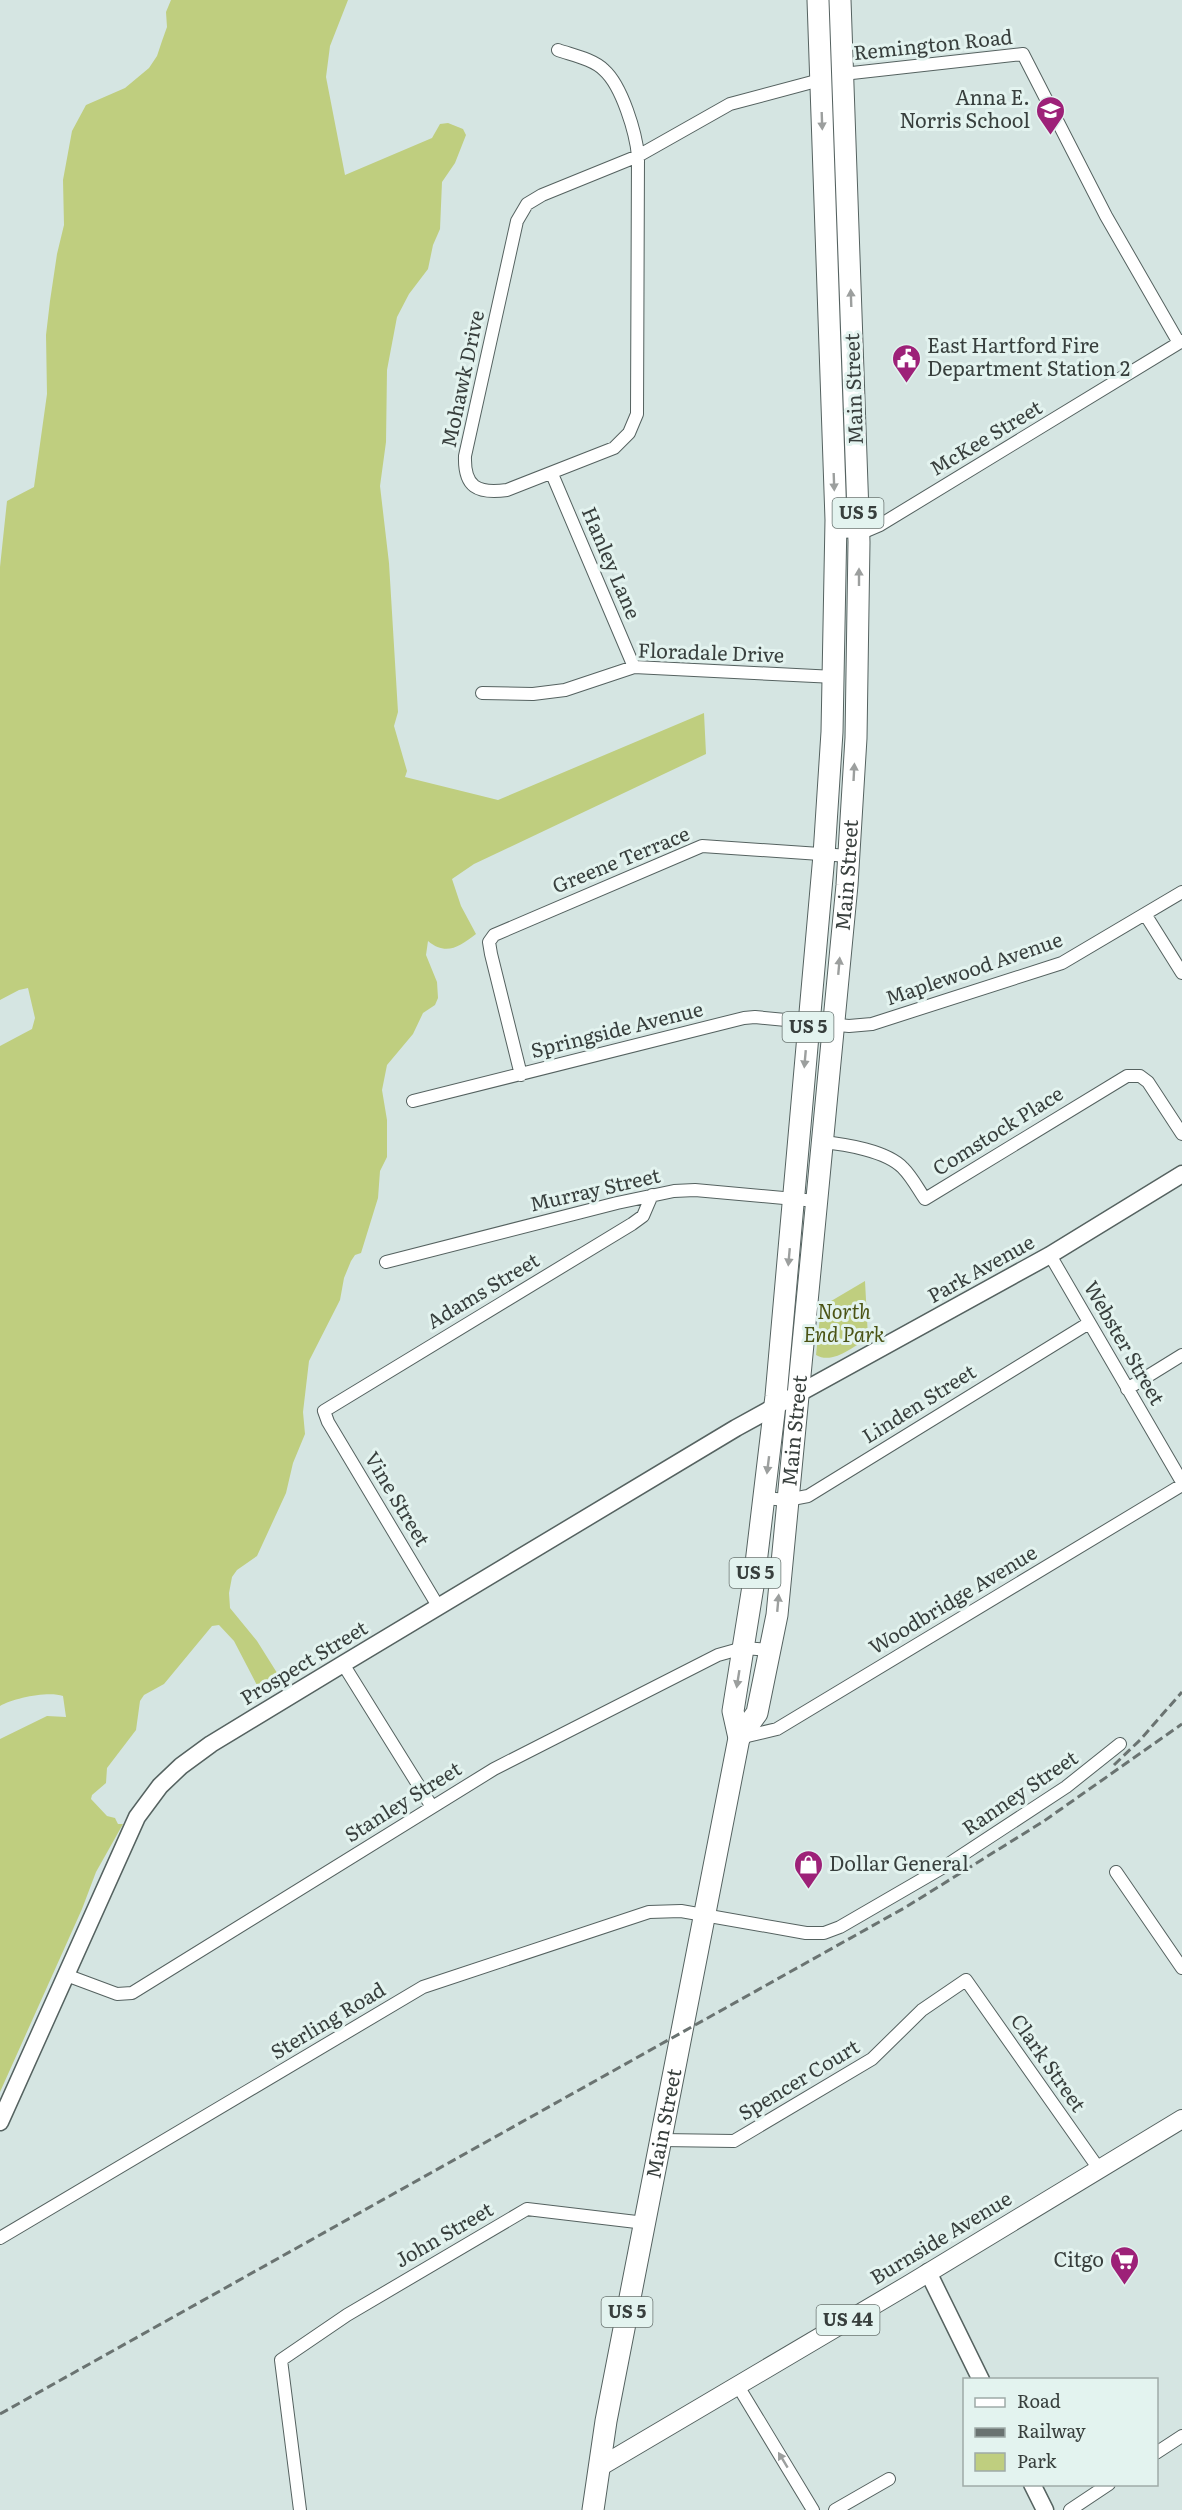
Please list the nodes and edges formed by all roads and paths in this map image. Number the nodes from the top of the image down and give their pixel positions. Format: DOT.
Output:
graph roads {
  1 [pos="818,0"];
  2 [pos="840,0"];
  3 [pos="558,50"];
  4 [pos="843,74"];
  5 [pos="820,80"];
  6 [pos="638,156"];
  7 [pos="1181,342"];
  8 [pos="854,401"];
  9 [pos="831,402"];
  10 [pos="552,474"];
  11 [pos="858,531"];
  12 [pos="836,532"];
  13 [pos="634,667"];
  14 [pos="834,677"];
  15 [pos="482,693"];
  16 [pos="824,855"];
  17 [pos="849,856"];
  18 [pos="1182,892"];
  19 [pos="1145,914"];
  20 [pos="1182,973"];
  21 [pos="808,1022"];
  22 [pos="833,1024"];
  23 [pos="521,1075"];
  24 [pos="413,1101"];
  25 [pos="1182,1134"];
  26 [pos="822,1142"];
  27 [pos="1182,1174"];
  28 [pos="652,1195"];
  29 [pos="794,1199"];
  30 [pos="816,1201"];
  31 [pos="1050,1255"];
  32 [pos="386,1262"];
  33 [pos="1089,1323"];
  34 [pos="1182,1355"];
  35 [pos="1127,1389"];
  36 [pos="797,1395"];
  37 [pos="775,1407"];
  38 [pos="324,1411"];
  39 [pos="1182,1483"];
  40 [pos="764,1498"];
  41 [pos="787,1500"];
  42 [pos="438,1606"];
  43 [pos="743,1648"];
  44 [pos="771,1650"];
  45 [pos="343,1664"];
  46 [pos="739,1738"];
  47 [pos="1120,1744"];
  48 [pos="432,1807"];
  49 [pos="1116,1872"];
  50 [pos="704,1915"];
  51 [pos="1182,1968"];
  52 [pos="66,1975"];
  53 [pos="966,1980"];
  54 [pos="0,2122"];
  55 [pos="1181,2123"];
  56 [pos="661,2140"];
  57 [pos="1099,2169"];
  58 [pos="645,2223"];
  59 [pos="0,2238"];
  60 [pos="928,2272"];
  61 [pos="981,2378"];
  62 [pos="738,2386"];
  63 [pos="1182,2436"];
  64 [pos="1158,2452"];
  65 [pos="598,2468"];
  66 [pos="889,2479"];
  67 [pos="1033,2486"];
  68 [pos="1106,2486"];
  69 [pos="300,2510"];
  70 [pos="593,2510"];
  71 [pos="813,2510"];
  72 [pos="835,2510"];
  73 [pos="1045,2510"];
  74 [pos="1070,2510"];
  1 -- 5 [label="highway, Main Street / US 5"];
  2 -- 4 [label="highway, Main Street / US 5"];
  3 -- 6 [label="street"];
  4 -- 7 [label="street, Remington Road"];
  8 -- 4 [label="highway, Main Street / US 5, one-way"];
  5 -- 6 [label="street, Mohawk Drive"];
  5 -- 9 [label="highway, Main Street / US 5, one-way"];
  6 -- 10 [label="street, Mohawk Drive"];
  6 -- 10 [label="street, Mohawk Drive"];
  7 -- 11 [label="street, McKee Street"];
  8 -- 9 [label="highway"];
  8 -- 11 [label="highway, Main Street / US 5"];
  9 -- 12 [label="highway, Main Street / US 5, one-way"];
  10 -- 13 [label="street, Hanley Lane"];
  11 -- 12 [label="street, McKee Street"];
  17 -- 11 [label="highway, Main Street / US 5, one-way"];
  12 -- 14 [label="highway, Main Street / US 5"];
  13 -- 14 [label="street, Floradale Drive"];
  13 -- 15 [label="street, Floradale Drive"];
  14 -- 16 [label="highway, Main Street / US 5"];
  16 -- 17 [label="street, Greene Terrace"];
  16 -- 21 [label="highway, Main Street / US 5"];
  16 -- 23 [label="street, Greene Terrace"];
  22 -- 17 [label="highway, Main Street / US 5, one-way"];
  18 -- 19 [label="street, Maplewood Avenue"];
  19 -- 20 [label="street"];
  19 -- 22 [label="street, Maplewood Avenue"];
  21 -- 22 [label="street, Springside Avenue"];
  21 -- 23 [label="street, Springside Avenue"];
  21 -- 29 [label="highway, Main Street / US 5, one-way"];
  22 -- 26 [label="highway, Main Street / US 5"];
  23 -- 24 [label="street, Springside Avenue"];
  25 -- 26 [label="street, Comstock Place"];
  26 -- 30 [label="highway, Main Street / US 5"];
  27 -- 31 [label="main road, Park Avenue"];
  28 -- 29 [label="street, Murray Street"];
  28 -- 32 [label="street, Murray Street"];
  28 -- 38 [label="street, Adams Street"];
  29 -- 30 [label="street, Murray Street"];
  29 -- 37 [label="highway, Main Street / US 5, one-way"];
  30 -- 36 [label="highway, Main Street / US 5"];
  31 -- 33 [label="street, Webster Street"];
  31 -- 36 [label="main road, Park Avenue"];
  33 -- 35 [label="street, Webster Street"];
  33 -- 41 [label="street, Linden Street"];
  34 -- 35 [label="street"];
  35 -- 39 [label="street, Webster Street"];
  36 -- 37 [label="main road, Prospect Street"];
  36 -- 41 [label="highway, Main Street / US 5"];
  37 -- 40 [label="highway, Main Street / US 5, one-way"];
  37 -- 42 [label="main road, Prospect Street"];
  38 -- 42 [label="street, Vine Street"];
  39 -- 46 [label="street, Woodbridge Avenue"];
  40 -- 41 [label="street, Linden Street"];
  40 -- 43 [label="highway, Main Street / US 5"];
  44 -- 41 [label="highway, Main Street / US 5, one-way"];
  42 -- 45 [label="main road, Prospect Street"];
  43 -- 44 [label="street, Stanley Street"];
  43 -- 46 [label="highway, Main Street / US 5, one-way"];
  43 -- 48 [label="street, Stanley Street"];
  44 -- 46 [label="highway, Main Street / US 5"];
  45 -- 48 [label="street"];
  45 -- 52 [label="main road, Prospect Street"];
  46 -- 50 [label="highway, Main Street / US 5"];
  47 -- 50 [label="street, Ranney Street"];
  48 -- 52 [label="street, Stanley Street"];
  49 -- 51 [label="street"];
  50 -- 56 [label="highway, Main Street / US 5"];
  50 -- 59 [label="street, Sterling Road"];
  52 -- 54 [label="main road, Prospect Street"];
  53 -- 56 [label="street, Spencer Court"];
  53 -- 57 [label="street, Clark Street"];
  55 -- 57 [label="main road, Burnside Avenue / US 44"];
  56 -- 58 [label="highway, Main Street / US 5"];
  57 -- 60 [label="main road, Burnside Avenue / US 44"];
  58 -- 65 [label="highway, Main Street / US 5"];
  58 -- 69 [label="street, John Street"];
  60 -- 61 [label="main road"];
  60 -- 62 [label="main road, Burnside Avenue / US 44"];
  62 -- 65 [label="main road, Burnside Avenue / US 44"];
  71 -- 62 [label="street, one-way"];
  63 -- 64 [label="street"];
  65 -- 70 [label="highway, Main Street / US 5"];
  66 -- 72 [label="street"];
  67 -- 73 [label="main road"];
  68 -- 74 [label="street"];
}
